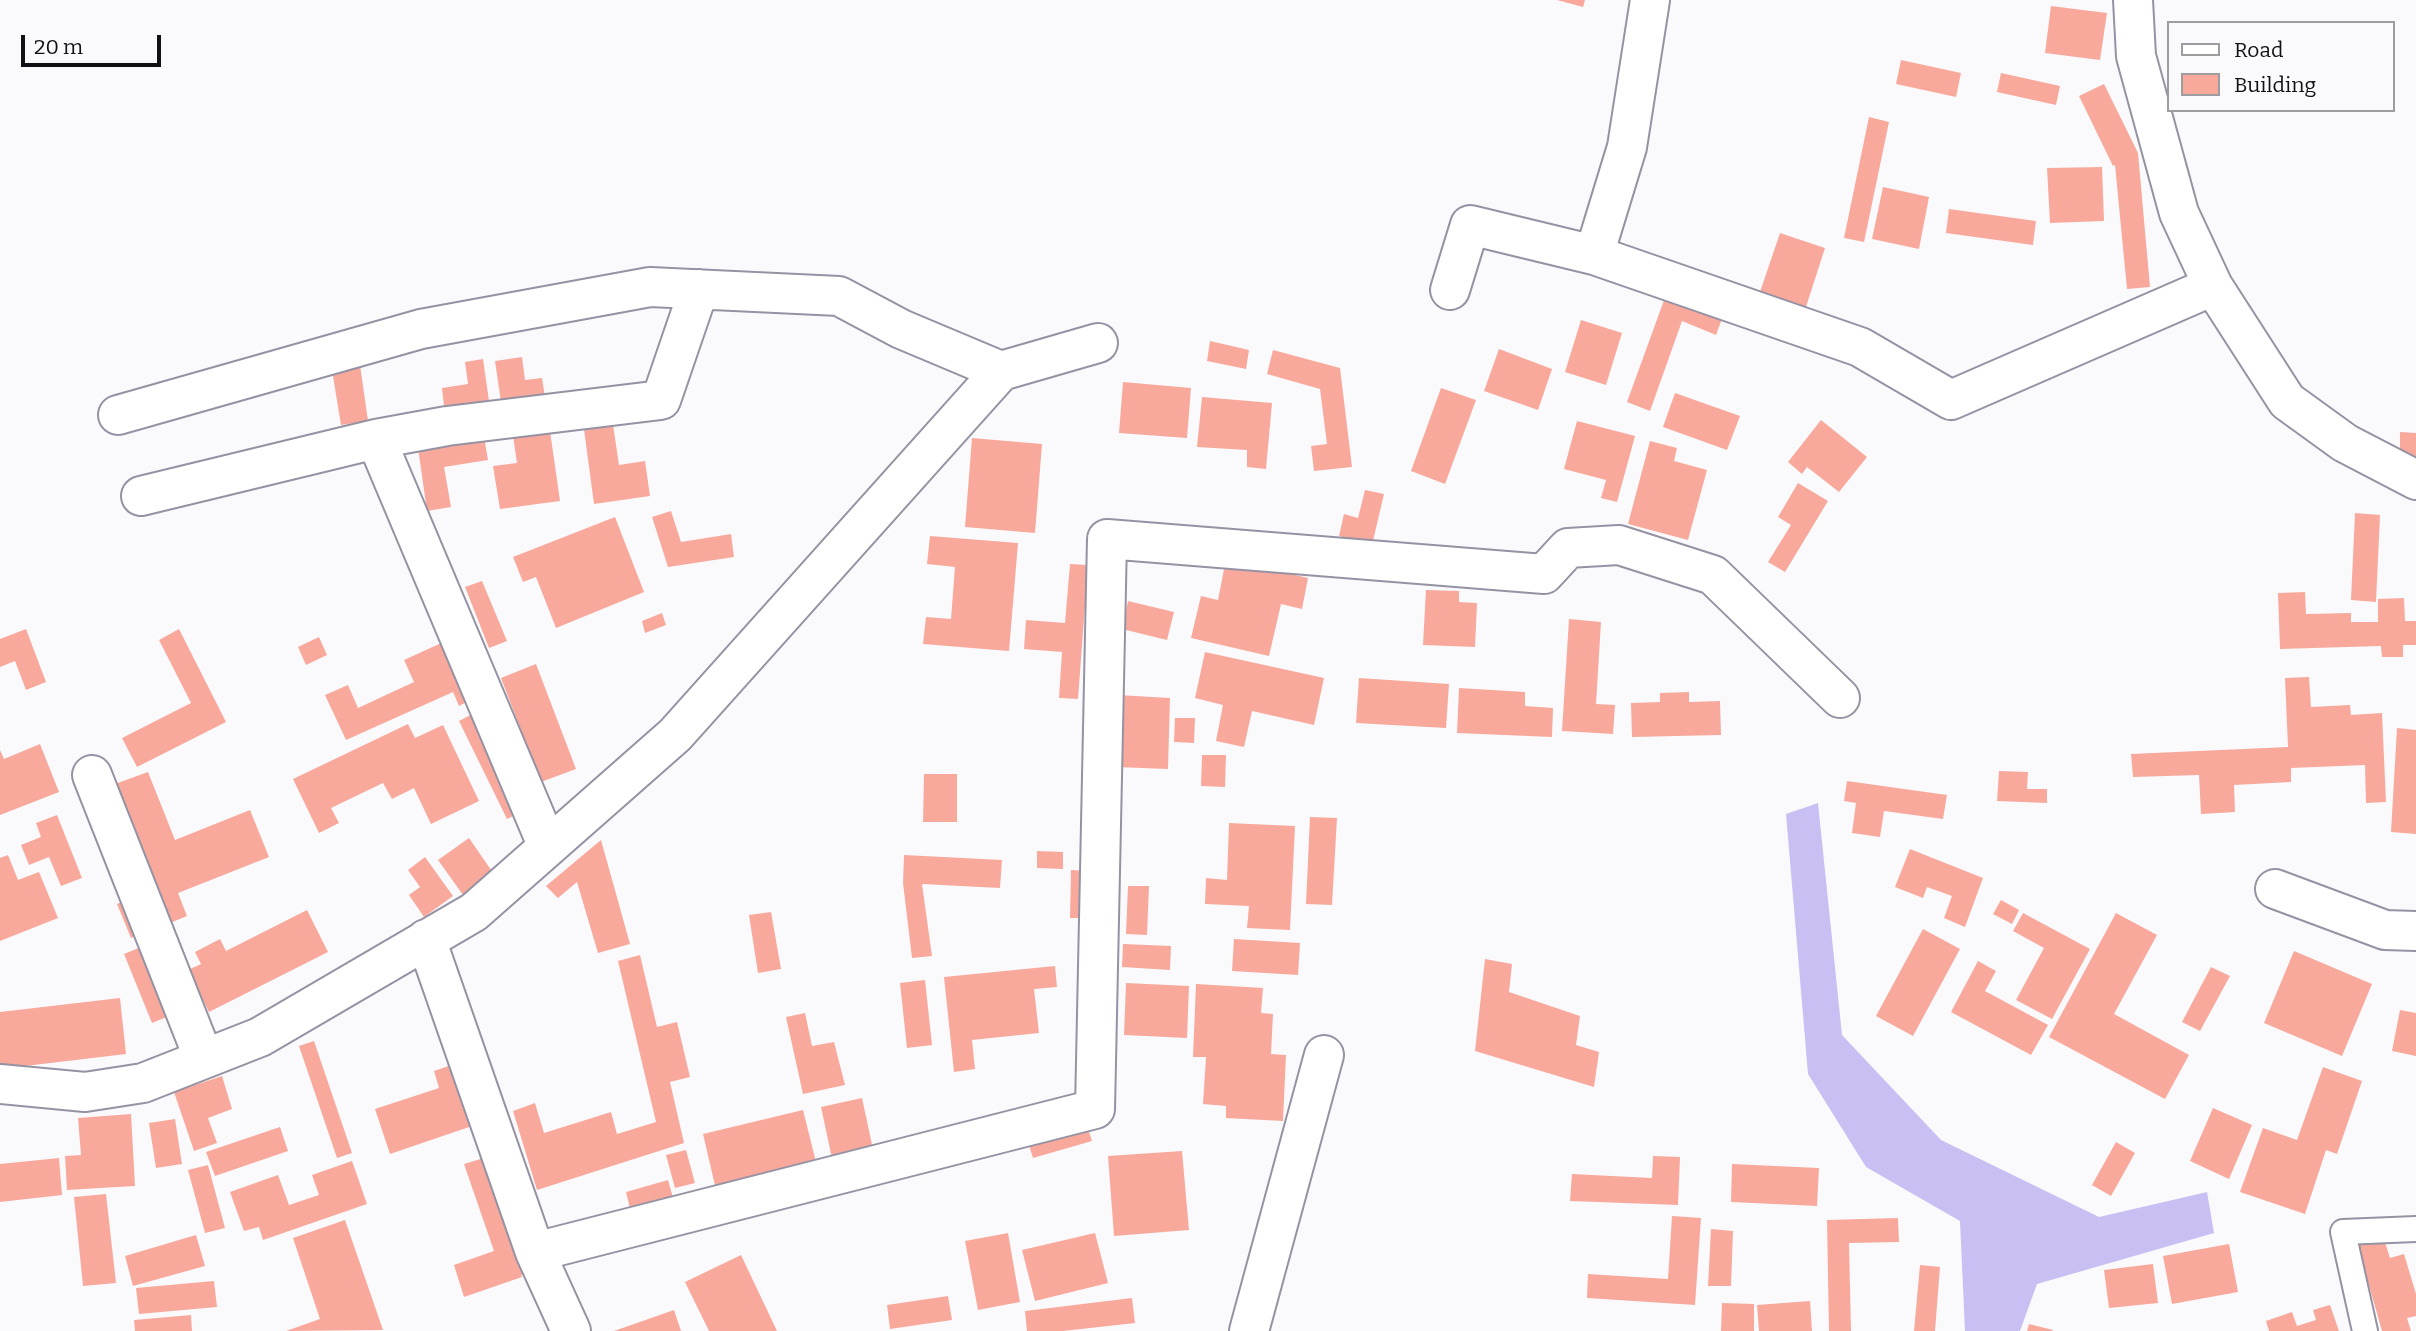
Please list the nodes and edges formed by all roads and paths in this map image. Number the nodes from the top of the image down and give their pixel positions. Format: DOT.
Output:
graph roads {
  1 [pos="1650,0"];
  2 [pos="2133,0"];
  3 [pos="1594,255"];
  4 [pos="2213,286"];
  5 [pos="699,289"];
  6 [pos="1450,290"];
  7 [pos="1098,343"];
  8 [pos="1001,371"];
  9 [pos="118,415"];
  10 [pos="376,439"];
  11 [pos="2416,480"];
  12 [pos="141,496"];
  13 [pos="1840,698"];
  14 [pos="92,775"];
  15 [pos="548,847"];
  16 [pos="2275,888"];
  17 [pos="2416,931"];
  18 [pos="426,939"];
  19 [pos="1324,1055"];
  20 [pos="204,1059"];
  21 [pos="0,1084"];
  22 [pos="2416,1229"];
  23 [pos="535,1252"];
  24 [pos="571,1331"];
  25 [pos="1249,1331"];
  26 [pos="2365,1331"];
  1 -- 3 [label="street"];
  2 -- 4 [label="street"];
  3 -- 4 [label="street"];
  3 -- 6 [label="street"];
  4 -- 11 [label="street"];
  5 -- 8 [label="street"];
  5 -- 9 [label="street"];
  5 -- 10 [label="street"];
  7 -- 8 [label="street"];
  8 -- 15 [label="street"];
  10 -- 12 [label="street"];
  10 -- 15 [label="street"];
  13 -- 23 [label="street"];
  14 -- 20 [label="street"];
  15 -- 18 [label="street"];
  16 -- 17 [label="street"];
  18 -- 20 [label="street"];
  18 -- 23 [label="street"];
  19 -- 25 [label="street"];
  20 -- 21 [label="street"];
  22 -- 26 [label="lane"];
  23 -- 24 [label="street"];
}
